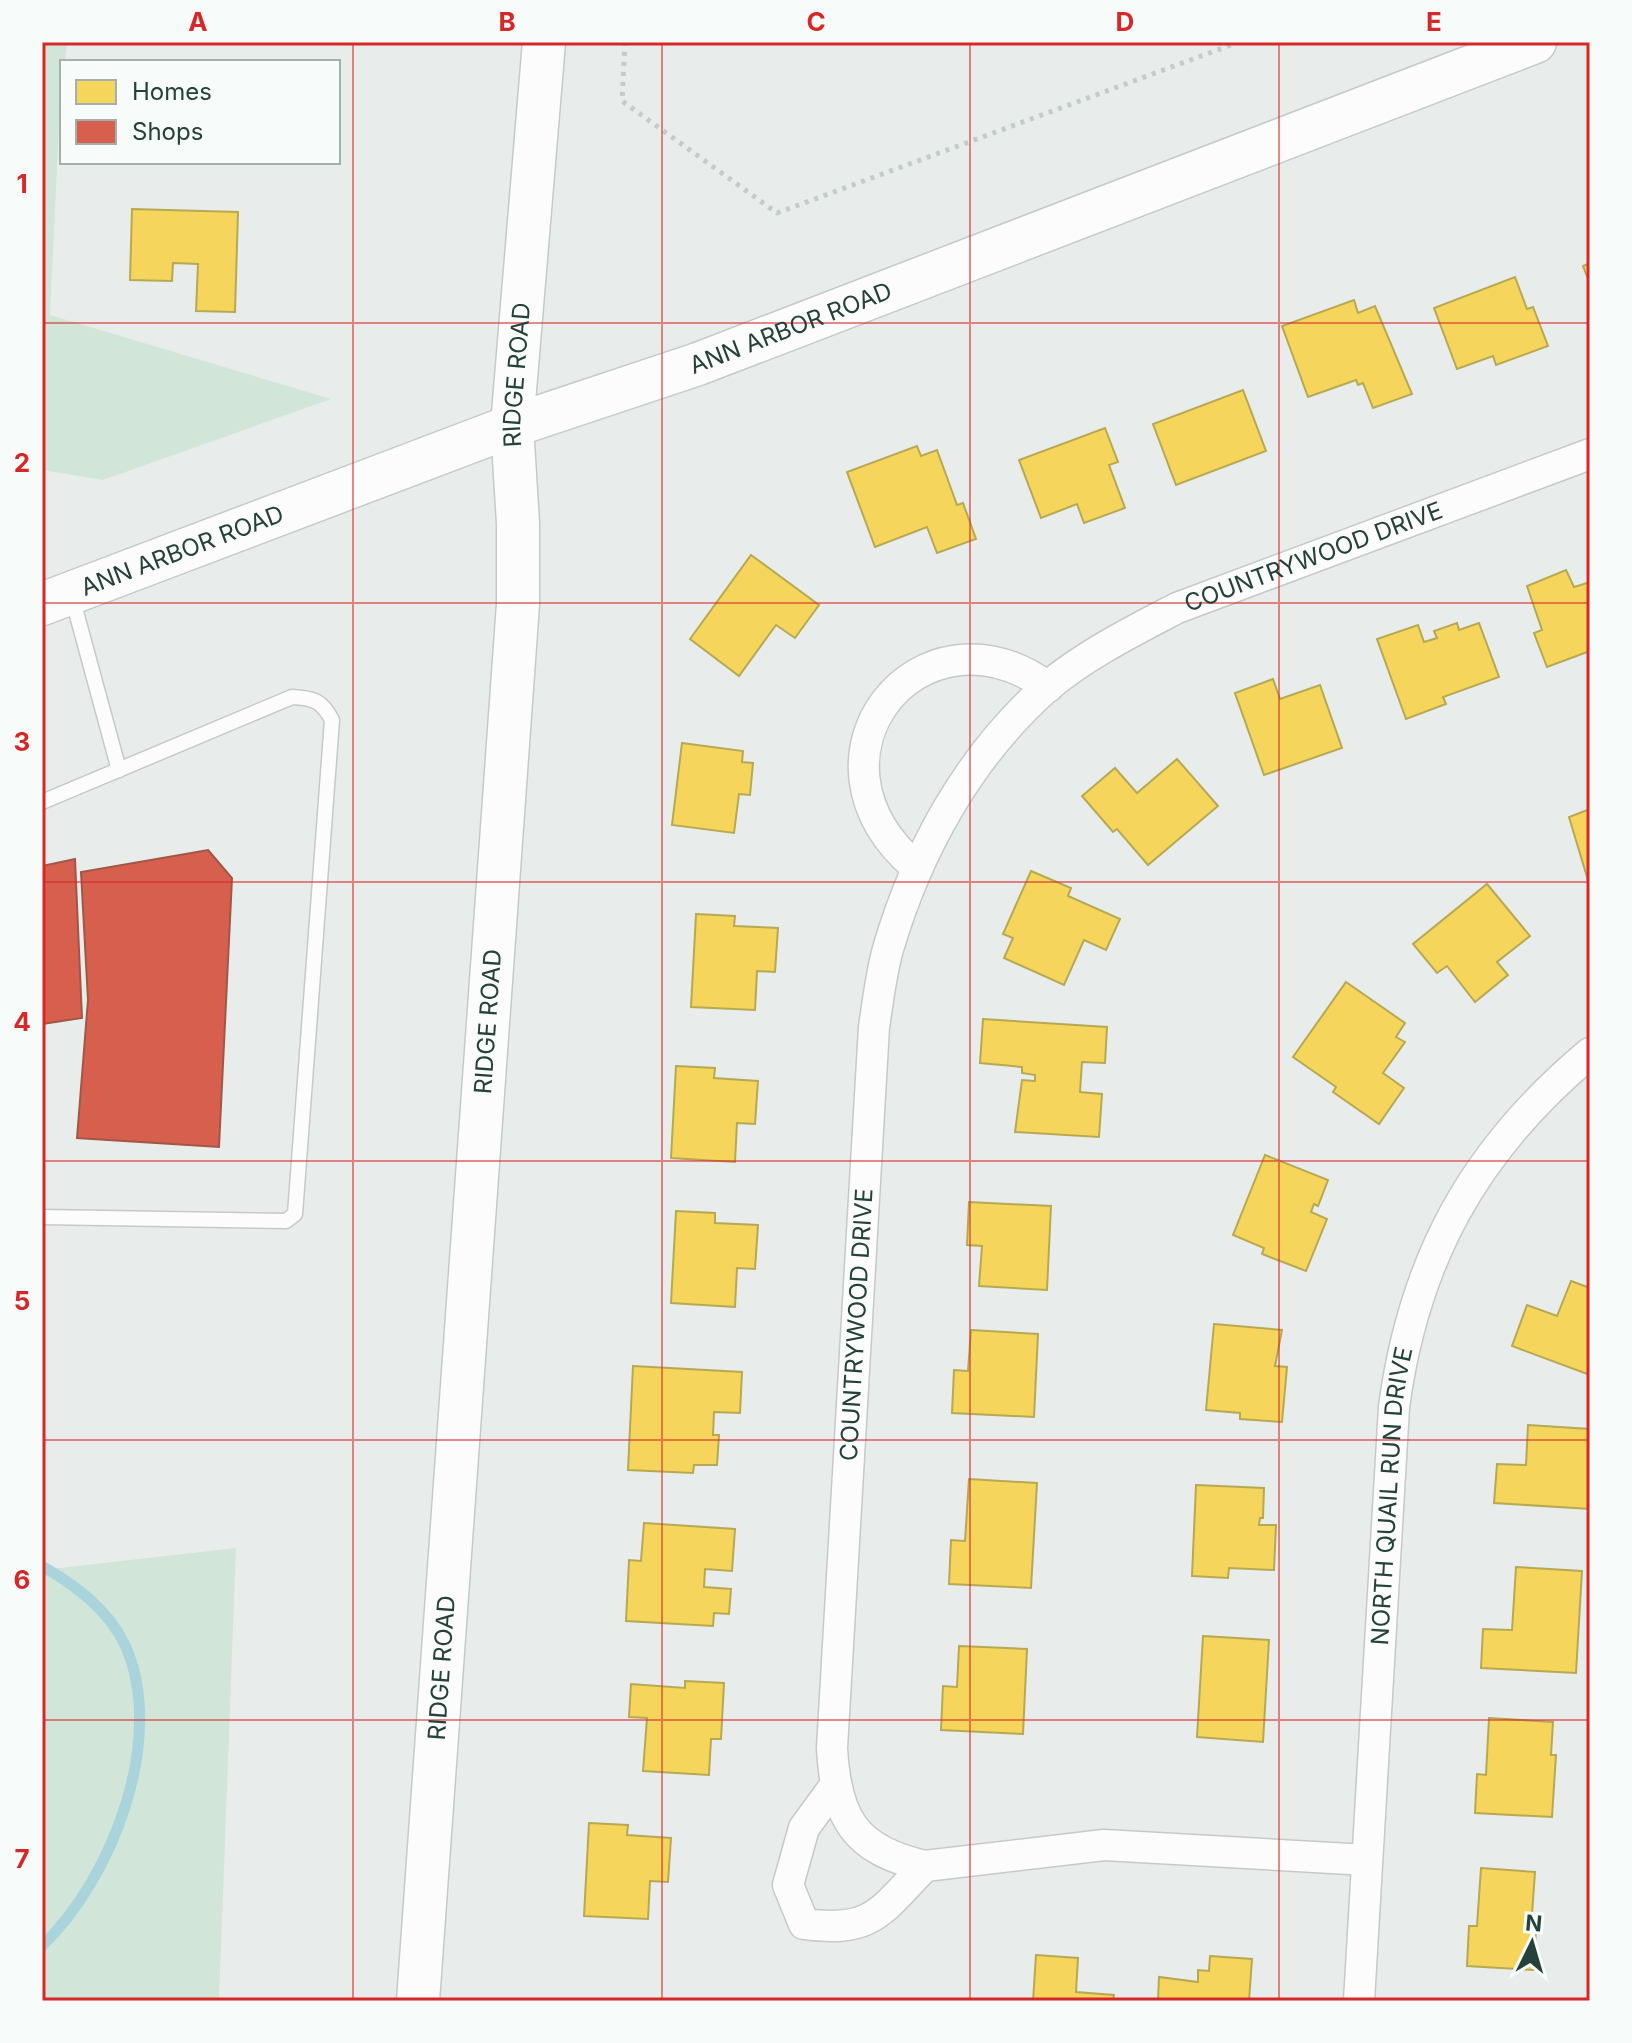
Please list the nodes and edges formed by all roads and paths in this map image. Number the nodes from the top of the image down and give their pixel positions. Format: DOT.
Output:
graph roads {
  1 [pos="544,42"];
  2 [pos="625,42"];
  3 [pos="1239,42"];
  4 [pos="1535,42"];
  5 [pos="512,426"];
  6 [pos="1590,454"];
  7 [pos="56,598"];
  8 [pos="1048,687"];
  9 [pos="119,770"];
  10 [pos="42,802"];
  11 [pos="916,867"];
  12 [pos="1590,1053"];
  13 [pos="42,1217"];
  14 [pos="834,1787"];
  15 [pos="1367,1860"];
  16 [pos="925,1866"];
  17 [pos="418,2001"];
  18 [pos="1359,2001"];
  1 -- 5 [label="street, RIDGE ROAD"];
  2 -- 3 [label="path"];
  4 -- 5 [label="street, ANN ARBOR ROAD"];
  5 -- 7 [label="street, ANN ARBOR ROAD"];
  5 -- 17 [label="street, RIDGE ROAD"];
  6 -- 8 [label="street, COUNTRYWOOD DRIVE"];
  7 -- 9 [label="lane"];
  8 -- 11 [label="street, COUNTRYWOOD DRIVE"];
  8 -- 11 [label="street"];
  9 -- 10 [label="lane"];
  9 -- 13 [label="lane"];
  11 -- 14 [label="street, COUNTRYWOOD DRIVE"];
  12 -- 15 [label="street, NORTH QUAIL RUN DRIVE"];
  14 -- 16 [label="street, COUNTRYWOOD DRIVE"];
  14 -- 16 [label="street"];
  15 -- 16 [label="street, COUNTRYWOOD DRIVE"];
  15 -- 18 [label="street, NORTH QUAIL RUN DRIVE"];
}
